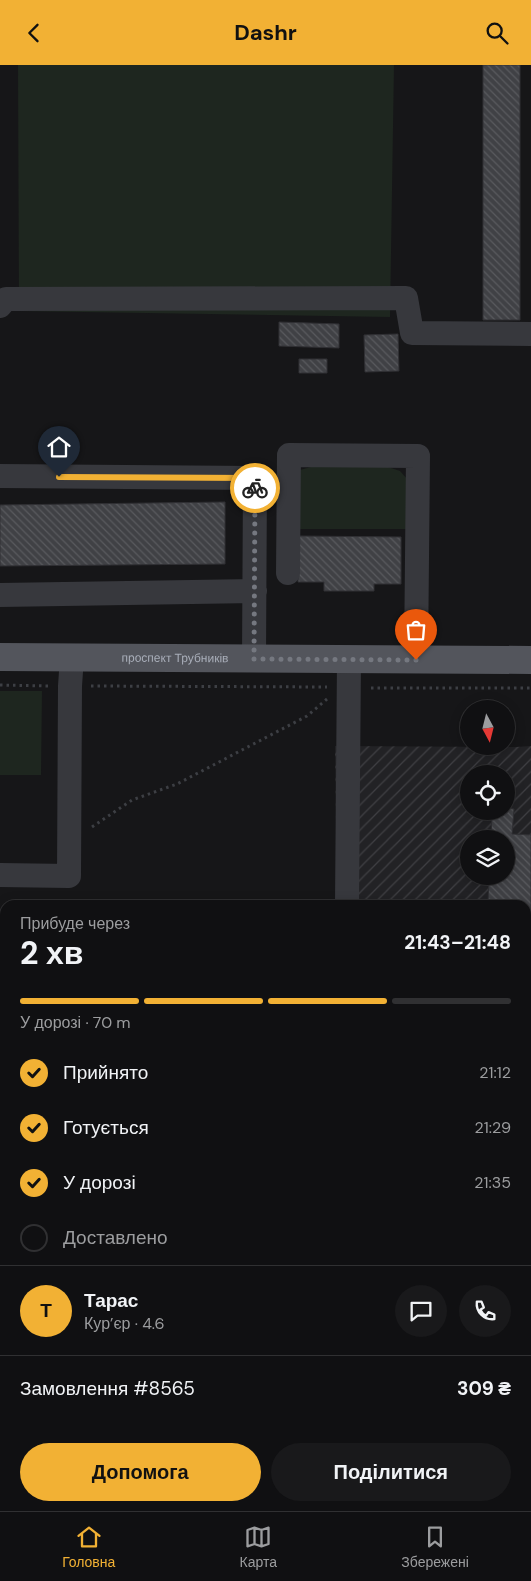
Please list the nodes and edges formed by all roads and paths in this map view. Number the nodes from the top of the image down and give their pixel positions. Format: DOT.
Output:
graph roads {
  1 [pos="0,306"];
  2 [pos="531,334"];
  3 [pos="0,477"];
  4 [pos="288,573"];
  5 [pos="255,591"];
  6 [pos="0,595"];
  7 [pos="0,657"];
  8 [pos="72,657"];
  9 [pos="254,659"];
  10 [pos="349,659"];
  11 [pos="416,660"];
  12 [pos="531,660"];
  13 [pos="0,685"];
  14 [pos="70,686"];
  15 [pos="345,688"];
  16 [pos="531,689"];
  17 [pos="69,842"];
  18 [pos="0,875"];
  19 [pos="347,900"];
  1 -- 2 [label="lane"];
  3 -- 5 [label="lane"];
  4 -- 11 [label="lane"];
  5 -- 6 [label="lane"];
  5 -- 9 [label="lane"];
  7 -- 8 [label="main road, проспект Трубників"];
  8 -- 9 [label="main road, проспект Трубників"];
  8 -- 14 [label="lane"];
  9 -- 10 [label="main road, проспект Трубників"];
  10 -- 11 [label="main road, проспект Трубників"];
  10 -- 15 [label="lane"];
  11 -- 12 [label="main road, проспект Трубників"];
  13 -- 14 [label="path"];
  14 -- 15 [label="path"];
  14 -- 17 [label="lane"];
  15 -- 16 [label="path"];
  15 -- 17 [label="path"];
  15 -- 19 [label="lane"];
  17 -- 18 [label="lane"];
}
